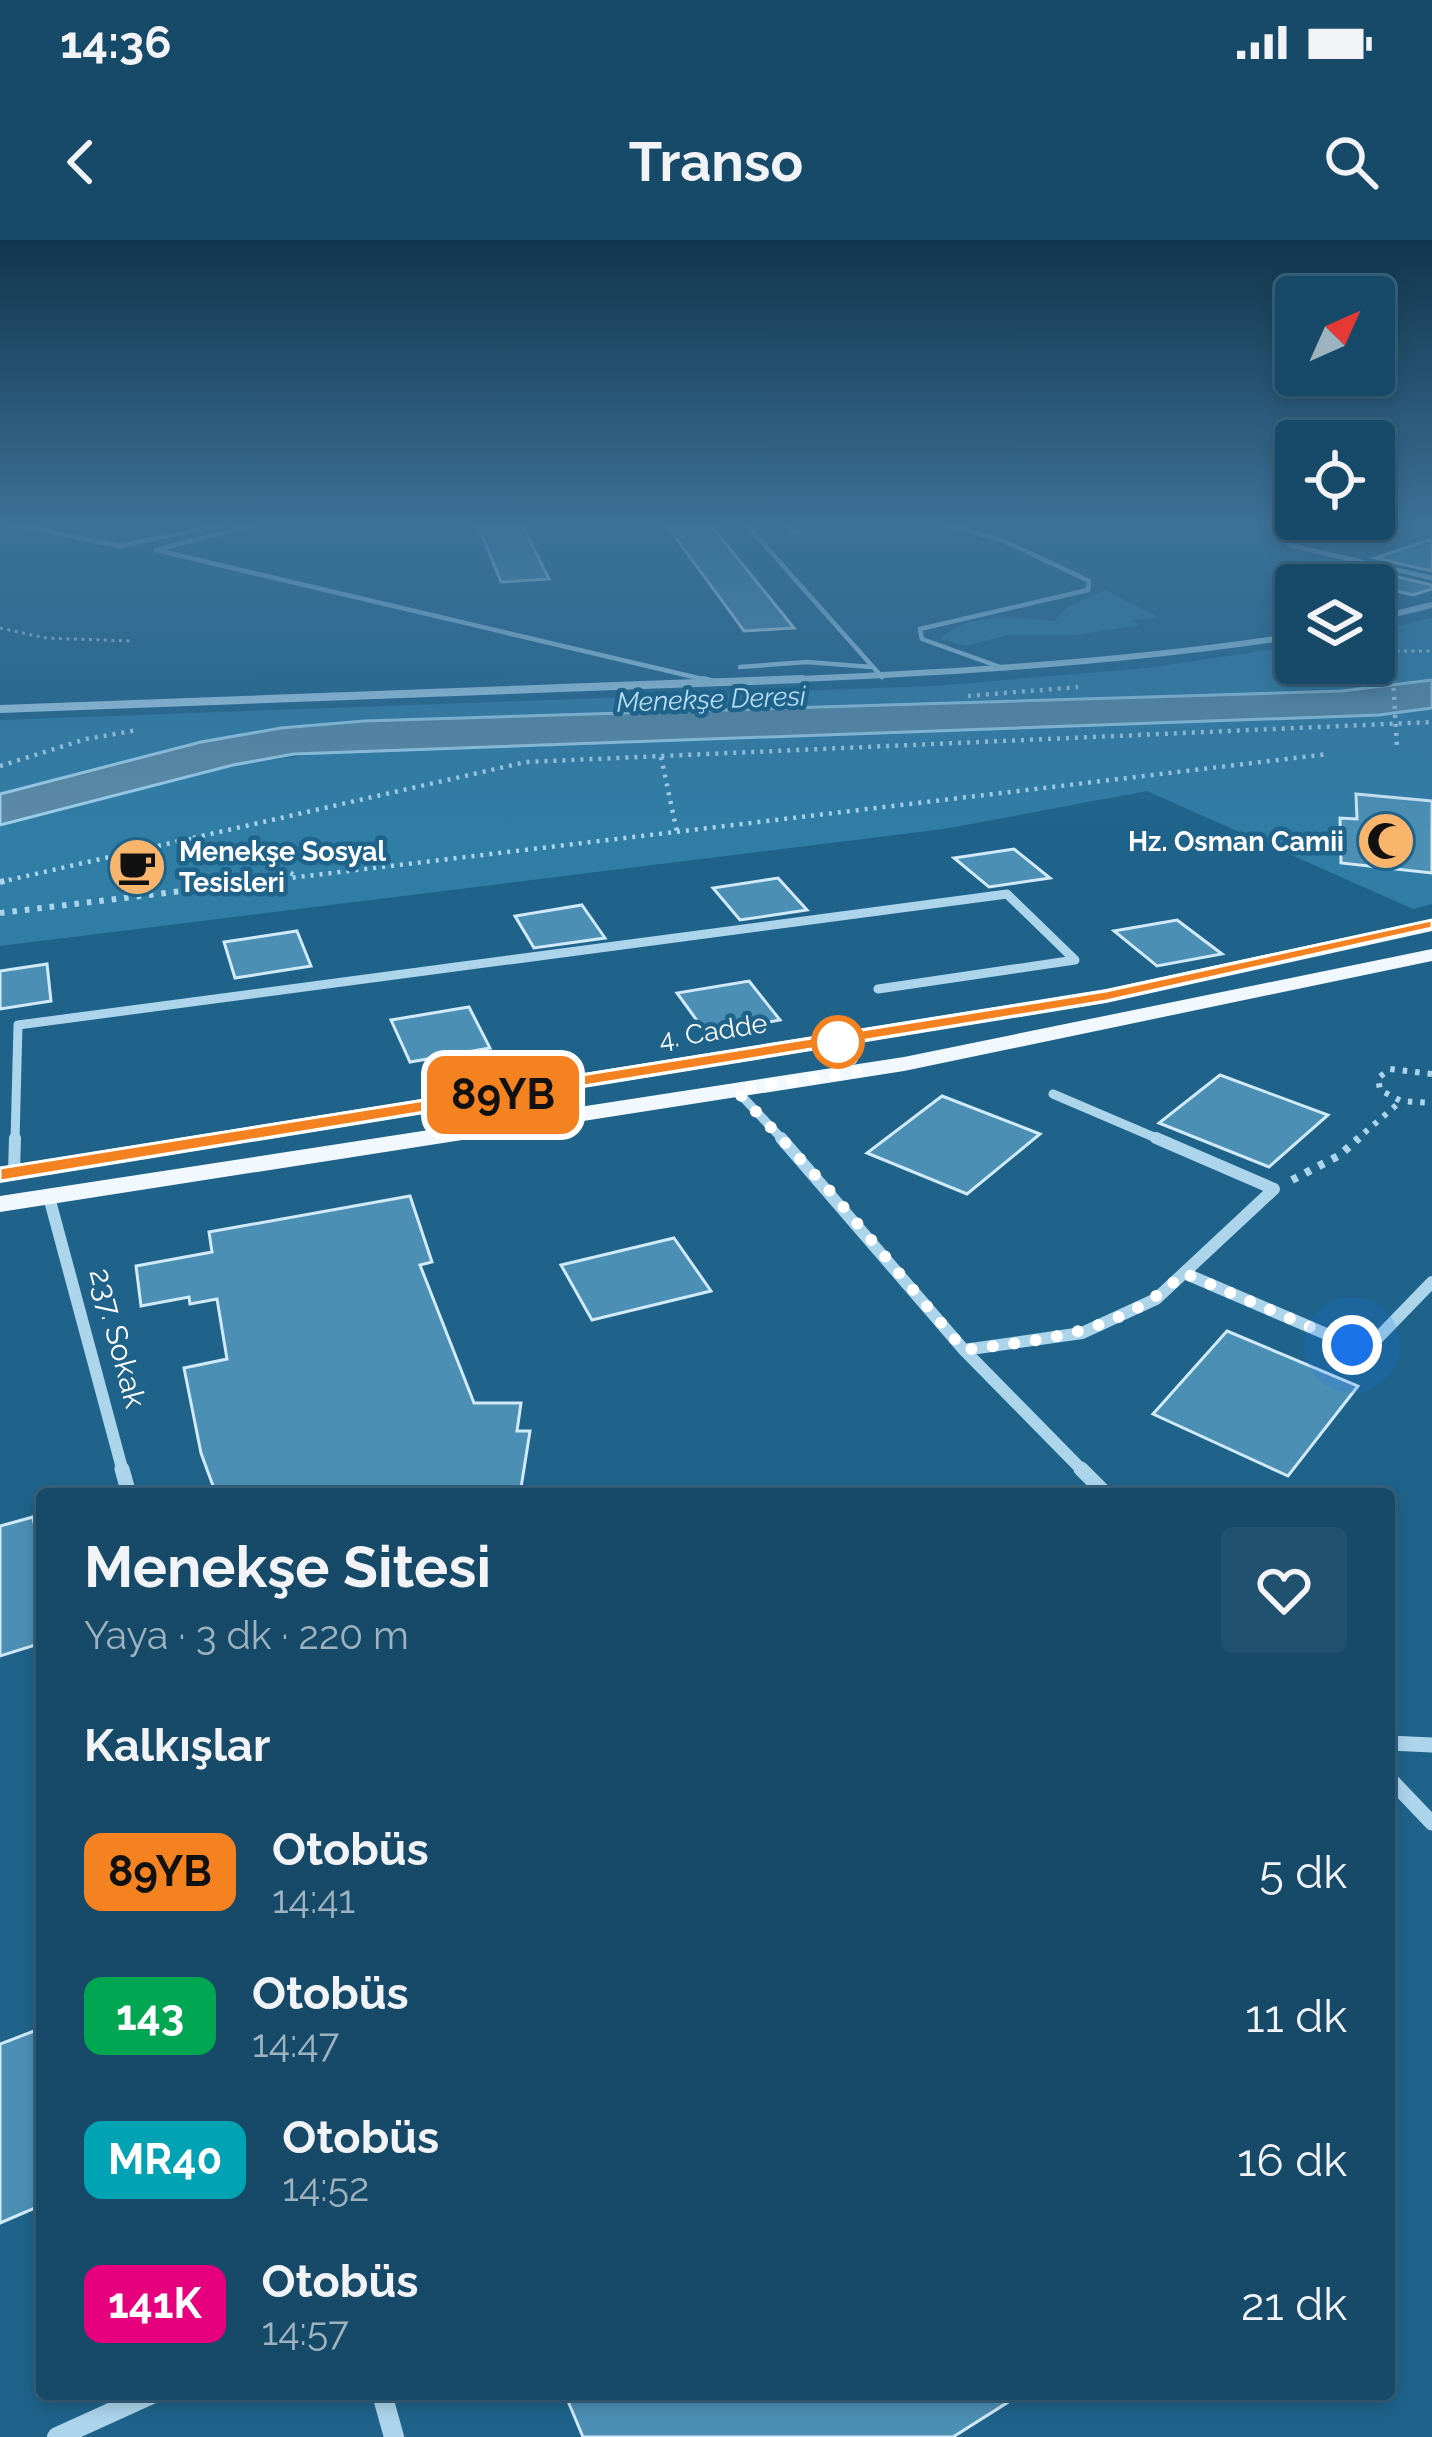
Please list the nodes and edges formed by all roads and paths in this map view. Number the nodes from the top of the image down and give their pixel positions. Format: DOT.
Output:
graph roads {
  1 [pos="476,626"];
  2 [pos="835,626"];
  3 [pos="935,626"];
  4 [pos="0,628"];
  5 [pos="1275,639"];
  6 [pos="132,641"];
  7 [pos="1395,651"];
  8 [pos="1432,651"];
  9 [pos="740,667"];
  10 [pos="872,667"];
  11 [pos="1008,669"];
  12 [pos="882,677"];
  13 [pos="724,684"];
  14 [pos="1394,684"];
  15 [pos="0,709"];
  16 [pos="1432,722"];
  17 [pos="1397,747"];
  18 [pos="1328,754"];
  19 [pos="661,757"];
  20 [pos="677,832"];
  21 [pos="187,838"];
  22 [pos="301,877"];
  23 [pos="0,882"];
  24 [pos="0,913"];
  25 [pos="1432,925"];
  26 [pos="1432,955"];
  27 [pos="878,989"];
  28 [pos="1432,1074"];
  29 [pos="736,1090"];
  30 [pos="1053,1094"];
  31 [pos="1400,1102"];
  32 [pos="1432,1103"];
  33 [pos="7,1173"];
  34 [pos="1274,1189"];
  35 [pos="49,1197"];
  36 [pos="0,1204"];
  37 [pos="1184,1273"];
  38 [pos="1430,1287"];
  39 [pos="964,1350"];
  40 [pos="127,1488"];
  41 [pos="1100,1488"];
  42 [pos="1395,1743"];
  43 [pos="1432,1745"];
  44 [pos="1395,1784"];
  45 [pos="1432,1823"];
  46 [pos="139,2400"];
  47 [pos="384,2400"];
  48 [pos="57,2437"];
  49 [pos="394,2437"];
  1 -- 13 [label="lane"];
  2 -- 10 [label="lane"];
  3 -- 11 [label="lane"];
  4 -- 6 [label="path"];
  5 -- 11 [label="street"];
  7 -- 8 [label="path"];
  9 -- 10 [label="lane"];
  10 -- 12 [label="lane"];
  11 -- 12 [label="street"];
  12 -- 13 [label="street"];
  13 -- 15 [label="street"];
  14 -- 17 [label="path, bridge"];
  16 -- 19 [label="path"];
  18 -- 20 [label="path"];
  19 -- 20 [label="path"];
  19 -- 21 [label="path"];
  20 -- 22 [label="path"];
  21 -- 22 [label="path"];
  21 -- 23 [label="path"];
  22 -- 24 [label="path"];
  25 -- 33 [label="main road, 4. Cadde"];
  26 -- 29 [label="main road"];
  27 -- 33 [label="street"];
  28 -- 31 [label="path"];
  29 -- 35 [label="main road"];
  29 -- 39 [label="street"];
  30 -- 34 [label="street"];
  31 -- 32 [label="path"];
  31 -- 34 [label="path"];
  34 -- 37 [label="street"];
  35 -- 36 [label="main road"];
  35 -- 40 [label="street, 237. Sokak"];
  37 -- 38 [label="street"];
  37 -- 39 [label="street"];
  39 -- 41 [label="street"];
  42 -- 43 [label="street"];
  44 -- 45 [label="street"];
  46 -- 48 [label="street"];
  47 -- 49 [label="street"];
}
